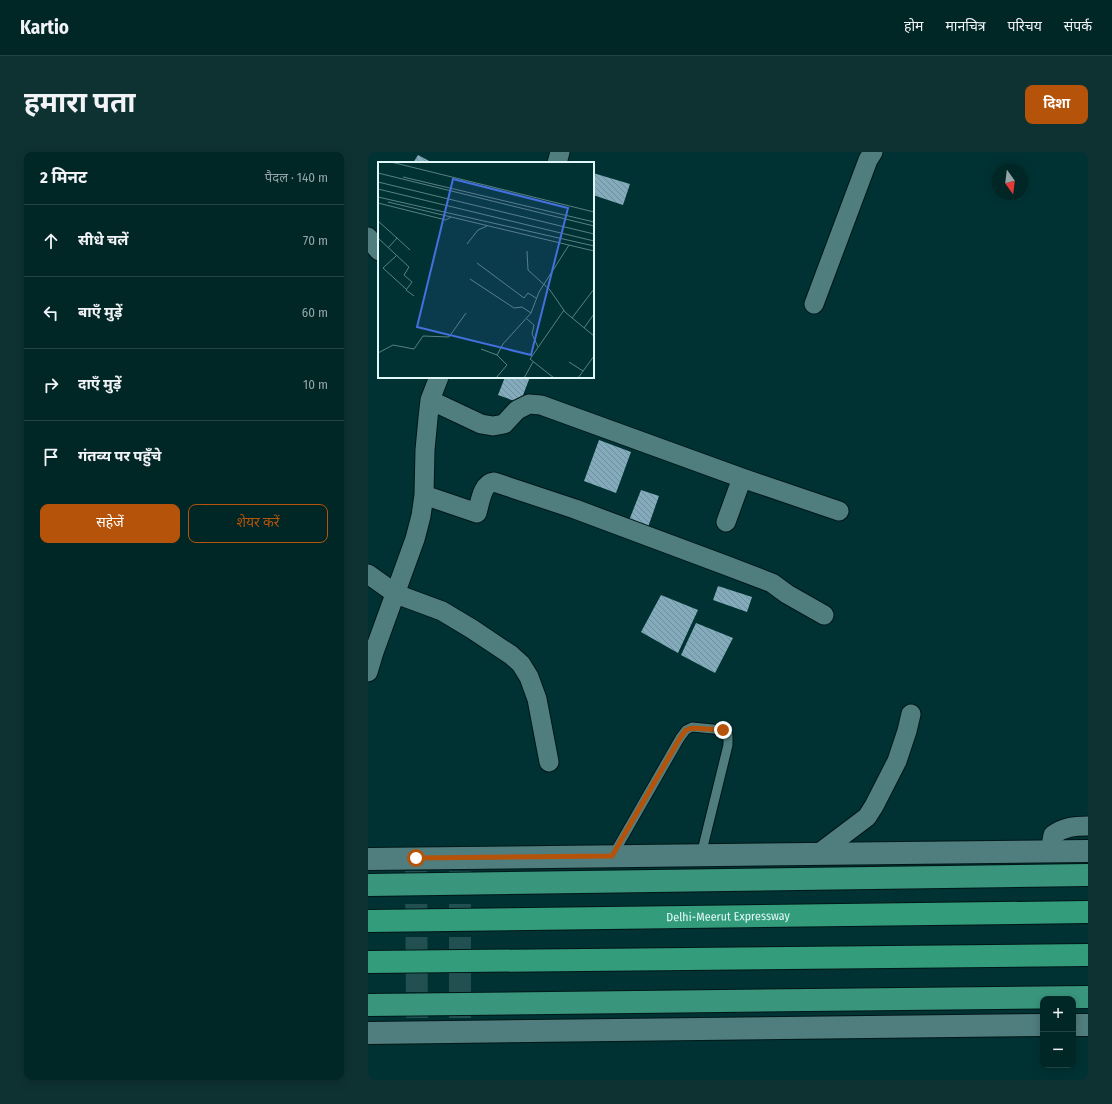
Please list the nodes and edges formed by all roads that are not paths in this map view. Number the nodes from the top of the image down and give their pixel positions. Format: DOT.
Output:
graph roads {
  1 [pos="560,152"];
  2 [pos="873,152"];
  3 [pos="557,162"];
  4 [pos="368,237"];
  5 [pos="378,250"];
  6 [pos="814,304"];
  7 [pos="439,378"];
  8 [pos="430,400"];
  9 [pos="742,478"];
  10 [pos="424,495"];
  11 [pos="839,511"];
  12 [pos="726,522"];
  13 [pos="368,574"];
  14 [pos="396,594"];
  15 [pos="824,615"];
  16 [pos="368,672"];
  17 [pos="911,714"];
  18 [pos="549,762"];
  19 [pos="1088,826"];
  20 [pos="1050,851"];
  21 [pos="1088,851"];
  22 [pos="818,854"];
  23 [pos="701,855"];
  24 [pos="612,856"];
  25 [pos="368,859"];
  26 [pos="1088,875"];
  27 [pos="368,885"];
  28 [pos="1088,912"];
  29 [pos="368,921"];
  30 [pos="1088,955"];
  31 [pos="368,962"];
  32 [pos="1088,997"];
  33 [pos="368,1005"];
  34 [pos="1088,1024"];
  35 [pos="1040,1025"];
  36 [pos="1076,1025"];
  37 [pos="368,1033"];
  1 -- 3 [label="street"];
  2 -- 6 [label="street"];
  4 -- 5 [label="street"];
  7 -- 8 [label="street"];
  8 -- 9 [label="street"];
  8 -- 10 [label="street"];
  9 -- 11 [label="street"];
  9 -- 12 [label="street"];
  10 -- 14 [label="street"];
  10 -- 15 [label="street"];
  13 -- 14 [label="street"];
  14 -- 16 [label="street"];
  14 -- 18 [label="street"];
  17 -- 22 [label="street"];
  19 -- 20 [label="street"];
  20 -- 21 [label="street"];
  20 -- 22 [label="street"];
  22 -- 23 [label="street"];
  23 -- 24 [label="street"];
  23 -- 24 [label="lane"];
  24 -- 25 [label="street"];
  26 -- 27 [label="highway"];
  28 -- 29 [label="highway, Delhi-Meerut Expressway"];
  30 -- 31 [label="highway"];
  32 -- 33 [label="highway"];
  34 -- 36 [label="street"];
  35 -- 37 [label="street"];
}
